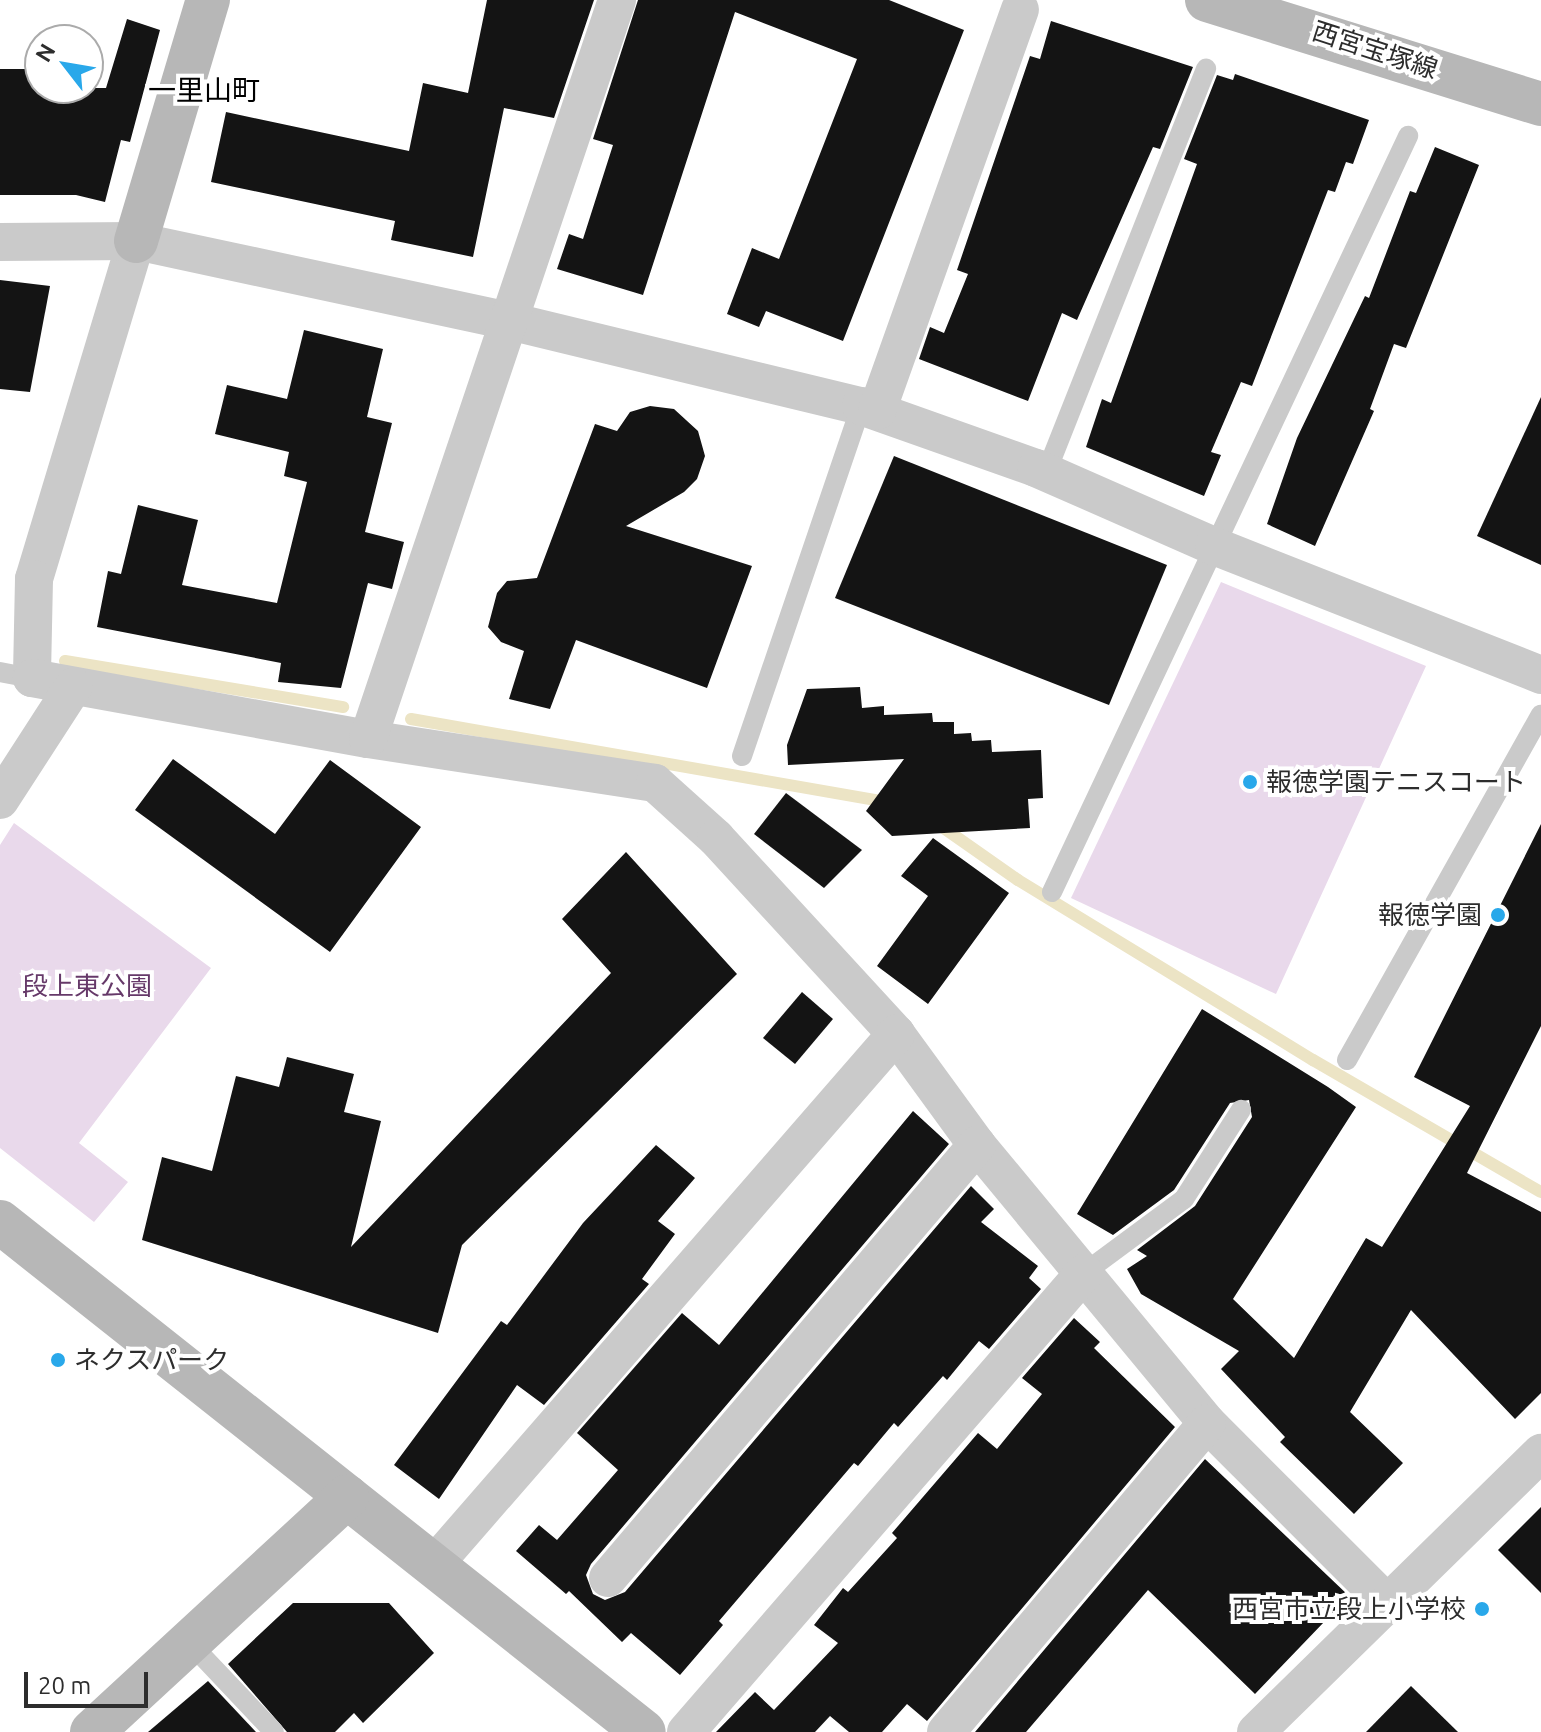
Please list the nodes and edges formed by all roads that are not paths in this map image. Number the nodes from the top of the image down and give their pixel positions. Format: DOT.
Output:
graph roads {
  1 [pos="208,0"];
  2 [pos="617,0"];
  3 [pos="1207,0"];
  4 [pos="1020,10"];
  5 [pos="1206,68"];
  6 [pos="1541,104"];
  7 [pos="1408,136"];
  8 [pos="136,241"];
  9 [pos="0,242"];
  10 [pos="509,321"];
  11 [pos="869,408"];
  12 [pos="1046,473"];
  13 [pos="1214,546"];
  14 [pos="16,675"];
  15 [pos="1541,675"];
  16 [pos="73,687"];
  17 [pos="1541,715"];
  18 [pos="368,739"];
  19 [pos="742,756"];
  20 [pos="0,800"];
  21 [pos="1052,892"];
  22 [pos="896,1034"];
  23 [pos="1347,1060"];
  24 [pos="1241,1110"];
  25 [pos="977,1145"];
  26 [pos="0,1222"];
  27 [pos="1084,1273"];
  28 [pos="1207,1423"];
  29 [pos="1541,1453"];
  30 [pos="347,1497"];
  31 [pos="432,1567"];
  32 [pos="608,1578"];
  33 [pos="1389,1605"];
  34 [pos="188,1641"];
  35 [pos="92,1732"];
  36 [pos="274,1732"];
  37 [pos="644,1732"];
  38 [pos="686,1732"];
  39 [pos="946,1732"];
  40 [pos="1256,1732"];
  1 -- 8 [label="street"];
  2 -- 10 [label="street"];
  3 -- 6 [label="street, 西宮宝塚線"];
  4 -- 11 [label="street"];
  5 -- 12 [label="lane"];
  7 -- 13 [label="lane"];
  8 -- 9 [label="street"];
  8 -- 10 [label="street"];
  8 -- 14 [label="street"];
  10 -- 11 [label="street"];
  10 -- 18 [label="street"];
  11 -- 12 [label="street"];
  11 -- 19 [label="lane"];
  12 -- 13 [label="street"];
  13 -- 15 [label="street"];
  13 -- 21 [label="lane"];
  14 -- 16 [label="street"];
  16 -- 18 [label="street"];
  16 -- 20 [label="street"];
  17 -- 23 [label="lane"];
  18 -- 22 [label="street"];
  22 -- 25 [label="street"];
  22 -- 31 [label="street"];
  24 -- 27 [label="lane"];
  25 -- 27 [label="street"];
  25 -- 32 [label="street"];
  26 -- 30 [label="street"];
  27 -- 28 [label="street"];
  27 -- 38 [label="street"];
  28 -- 33 [label="street"];
  28 -- 39 [label="street"];
  29 -- 33 [label="street"];
  30 -- 31 [label="street"];
  30 -- 34 [label="street"];
  31 -- 37 [label="street"];
  33 -- 40 [label="street"];
  34 -- 35 [label="street"];
  34 -- 36 [label="lane"];
}
